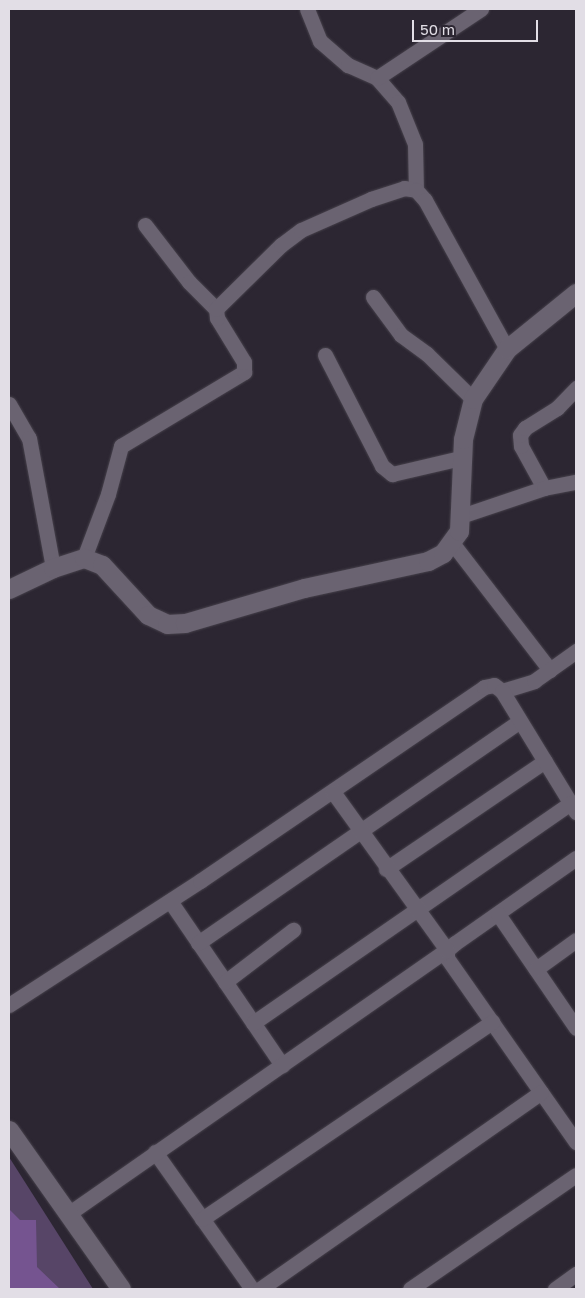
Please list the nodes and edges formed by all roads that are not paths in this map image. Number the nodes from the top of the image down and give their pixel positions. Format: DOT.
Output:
graph roads {
  1 [pos="307,9"];
  2 [pos="481,9"];
  3 [pos="377,78"];
  4 [pos="416,190"];
  5 [pos="145,225"];
  6 [pos="576,293"];
  7 [pos="373,297"];
  8 [pos="216,309"];
  9 [pos="507,349"];
  10 [pos="325,355"];
  11 [pos="576,388"];
  12 [pos="473,399"];
  13 [pos="9,404"];
  14 [pos="461,458"];
  15 [pos="576,482"];
  16 [pos="544,488"];
  17 [pos="461,516"];
  18 [pos="453,544"];
  19 [pos="84,558"];
  20 [pos="53,568"];
  21 [pos="9,589"];
  22 [pos="576,651"];
  23 [pos="550,670"];
  24 [pos="502,691"];
  25 [pos="520,721"];
  26 [pos="545,761"];
  27 [pos="333,792"];
  28 [pos="573,807"];
  29 [pos="360,831"];
  30 [pos="576,858"];
  31 [pos="386,869"];
  32 [pos="170,901"];
  33 [pos="415,909"];
  34 [pos="498,914"];
  35 [pos="293,930"];
  36 [pos="576,940"];
  37 [pos="198,943"];
  38 [pos="448,950"];
  39 [pos="536,970"];
  40 [pos="225,982"];
  41 [pos="9,1006"];
  42 [pos="492,1022"];
  43 [pos="253,1023"];
  44 [pos="576,1028"];
  45 [pos="282,1065"];
  46 [pos="541,1092"];
  47 [pos="9,1130"];
  48 [pos="576,1142"];
  49 [pos="155,1152"];
  50 [pos="576,1175"];
  51 [pos="68,1214"];
  52 [pos="202,1219"];
  53 [pos="576,1274"];
  54 [pos="121,1289"];
  55 [pos="252,1289"];
  56 [pos="260,1289"];
  57 [pos="410,1289"];
  58 [pos="555,1289"];
  1 -- 3 [label="street"];
  2 -- 3 [label="street"];
  3 -- 4 [label="street"];
  4 -- 8 [label="street"];
  4 -- 9 [label="street"];
  5 -- 8 [label="street"];
  6 -- 9 [label="street"];
  7 -- 12 [label="street"];
  8 -- 19 [label="street"];
  9 -- 12 [label="street"];
  10 -- 14 [label="street"];
  11 -- 16 [label="street"];
  12 -- 14 [label="street"];
  13 -- 20 [label="street"];
  14 -- 17 [label="street"];
  15 -- 16 [label="street"];
  16 -- 17 [label="street"];
  17 -- 18 [label="street"];
  18 -- 19 [label="street"];
  18 -- 23 [label="street"];
  19 -- 20 [label="street"];
  20 -- 21 [label="street"];
  22 -- 23 [label="street"];
  23 -- 24 [label="street"];
  24 -- 25 [label="street"];
  24 -- 27 [label="street"];
  25 -- 26 [label="street"];
  25 -- 29 [label="street"];
  26 -- 28 [label="street"];
  26 -- 31 [label="street"];
  27 -- 29 [label="street"];
  27 -- 32 [label="street"];
  28 -- 33 [label="street"];
  29 -- 31 [label="street"];
  29 -- 37 [label="street"];
  30 -- 34 [label="street"];
  31 -- 33 [label="street"];
  32 -- 37 [label="street"];
  32 -- 41 [label="street"];
  33 -- 38 [label="street"];
  33 -- 43 [label="street"];
  34 -- 38 [label="street"];
  34 -- 39 [label="street"];
  35 -- 40 [label="street"];
  36 -- 39 [label="street"];
  37 -- 40 [label="street"];
  38 -- 42 [label="street"];
  38 -- 45 [label="street"];
  39 -- 44 [label="street"];
  40 -- 43 [label="street"];
  42 -- 46 [label="street"];
  42 -- 52 [label="street"];
  43 -- 45 [label="street"];
  45 -- 49 [label="street"];
  46 -- 48 [label="street"];
  46 -- 56 [label="street"];
  47 -- 51 [label="street"];
  49 -- 51 [label="street"];
  49 -- 52 [label="street"];
  50 -- 57 [label="street"];
  51 -- 54 [label="street"];
  52 -- 55 [label="street"];
  53 -- 58 [label="street"];
}
